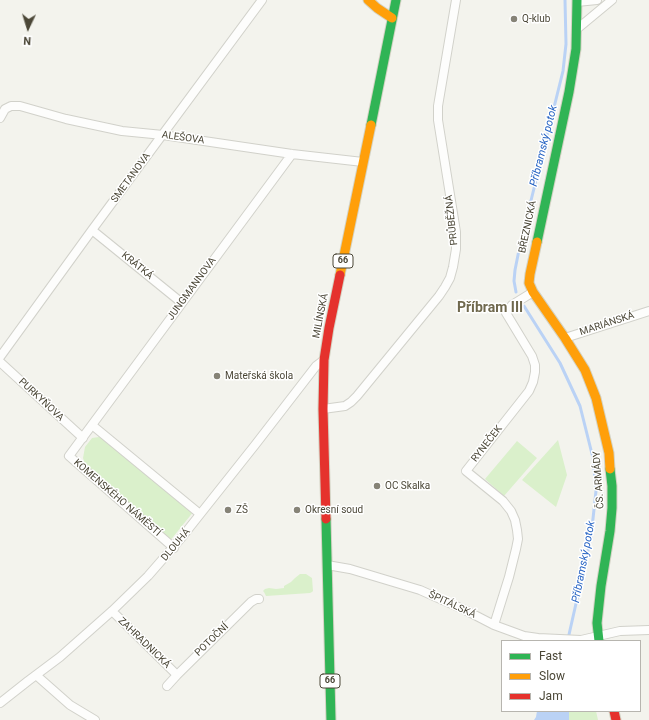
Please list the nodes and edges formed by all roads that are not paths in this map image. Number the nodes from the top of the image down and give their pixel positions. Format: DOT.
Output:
graph roads {
  1 [pos="262,0"];
  2 [pos="368,0"];
  3 [pos="396,0"];
  4 [pos="456,0"];
  5 [pos="597,0"];
  6 [pos="612,0"];
  7 [pos="577,1"];
  8 [pos="378,4"];
  9 [pos="392,18"];
  10 [pos="577,29"];
  11 [pos="0,118"];
  12 [pos="163,135"];
  13 [pos="292,154"];
  14 [pos="363,162"];
  15 [pos="92,230"];
  16 [pos="533,292"];
  17 [pos="182,302"];
  18 [pos="649,311"];
  19 [pos="565,338"];
  20 [pos="0,357"];
  21 [pos="324,360"];
  22 [pos="0,362"];
  23 [pos="323,409"];
  24 [pos="92,425"];
  25 [pos="83,438"];
  26 [pos="200,514"];
  27 [pos="174,548"];
  28 [pos="327,565"];
  29 [pos="259,599"];
  30 [pos="112,611"];
  31 [pos="494,625"];
  32 [pos="649,630"];
  33 [pos="598,639"];
  34 [pos="577,640"];
  35 [pos="177,674"];
  36 [pos="36,675"];
  37 [pos="167,686"];
  38 [pos="0,703"];
  39 [pos="95,720"];
  40 [pos="331,720"];
  1 -- 12 [label="street, SMETANOVA"];
  2 -- 8 [label="main road"];
  3 -- 9 [label="main road, MILÍNSKÁ / 66"];
  4 -- 23 [label="street, PRŮBĚŽNÁ"];
  5 -- 7 [label="street"];
  6 -- 10 [label="street"];
  7 -- 10 [label="main road, BŘEZNICKÁ"];
  8 -- 9 [label="main road"];
  9 -- 14 [label="main road, MILÍNSKÁ / 66"];
  10 -- 16 [label="main road, BŘEZNICKÁ"];
  11 -- 12 [label="street, ALEŠOVA"];
  12 -- 13 [label="street, ALEŠOVA"];
  12 -- 15 [label="street, SMETANOVA"];
  13 -- 14 [label="street, ALEŠOVA"];
  13 -- 17 [label="street, JUNGMANNOVA"];
  14 -- 21 [label="main road, MILÍNSKÁ / 66"];
  15 -- 17 [label="street, KRÁTKÁ"];
  15 -- 20 [label="street, SMETANOVA"];
  16 -- 19 [label="main road, ČS. ARMÁDY"];
  16 -- 31 [label="street, RYNEČEK"];
  17 -- 24 [label="street, JUNGMANNOVA"];
  18 -- 19 [label="street, MARIÁNSKÁ"];
  19 -- 33 [label="main road, ČS. ARMÁDY"];
  21 -- 23 [label="main road, MILÍNSKÁ / 66"];
  21 -- 26 [label="street, DLOUHÁ"];
  22 -- 25 [label="street, PURKYŇOVA"];
  23 -- 28 [label="main road, MILÍNSKÁ / 66"];
  24 -- 25 [label="street, KOMENSKÉHO NÁMĚSTÍ"];
  24 -- 26 [label="street"];
  25 -- 27 [label="street, KOMENSKÉHO NÁMĚSTÍ"];
  26 -- 27 [label="street, DLOUHÁ"];
  27 -- 30 [label="street, DLOUHÁ"];
  28 -- 31 [label="street, ŠPITÁLSKÁ"];
  28 -- 40 [label="main road, MILÍNSKÁ / 66"];
  29 -- 35 [label="street, POTOČNÍ"];
  30 -- 35 [label="street, ZAHRADNICKÁ"];
  30 -- 36 [label="street, DLOUHÁ"];
  31 -- 34 [label="street, ŠPITÁLSKÁ"];
  32 -- 33 [label="street"];
  33 -- 34 [label="street, ŠPITÁLSKÁ"];
  35 -- 37 [label="street, POTOČNÍ"];
  36 -- 38 [label="street, DLOUHÁ"];
  36 -- 39 [label="street"];
}
